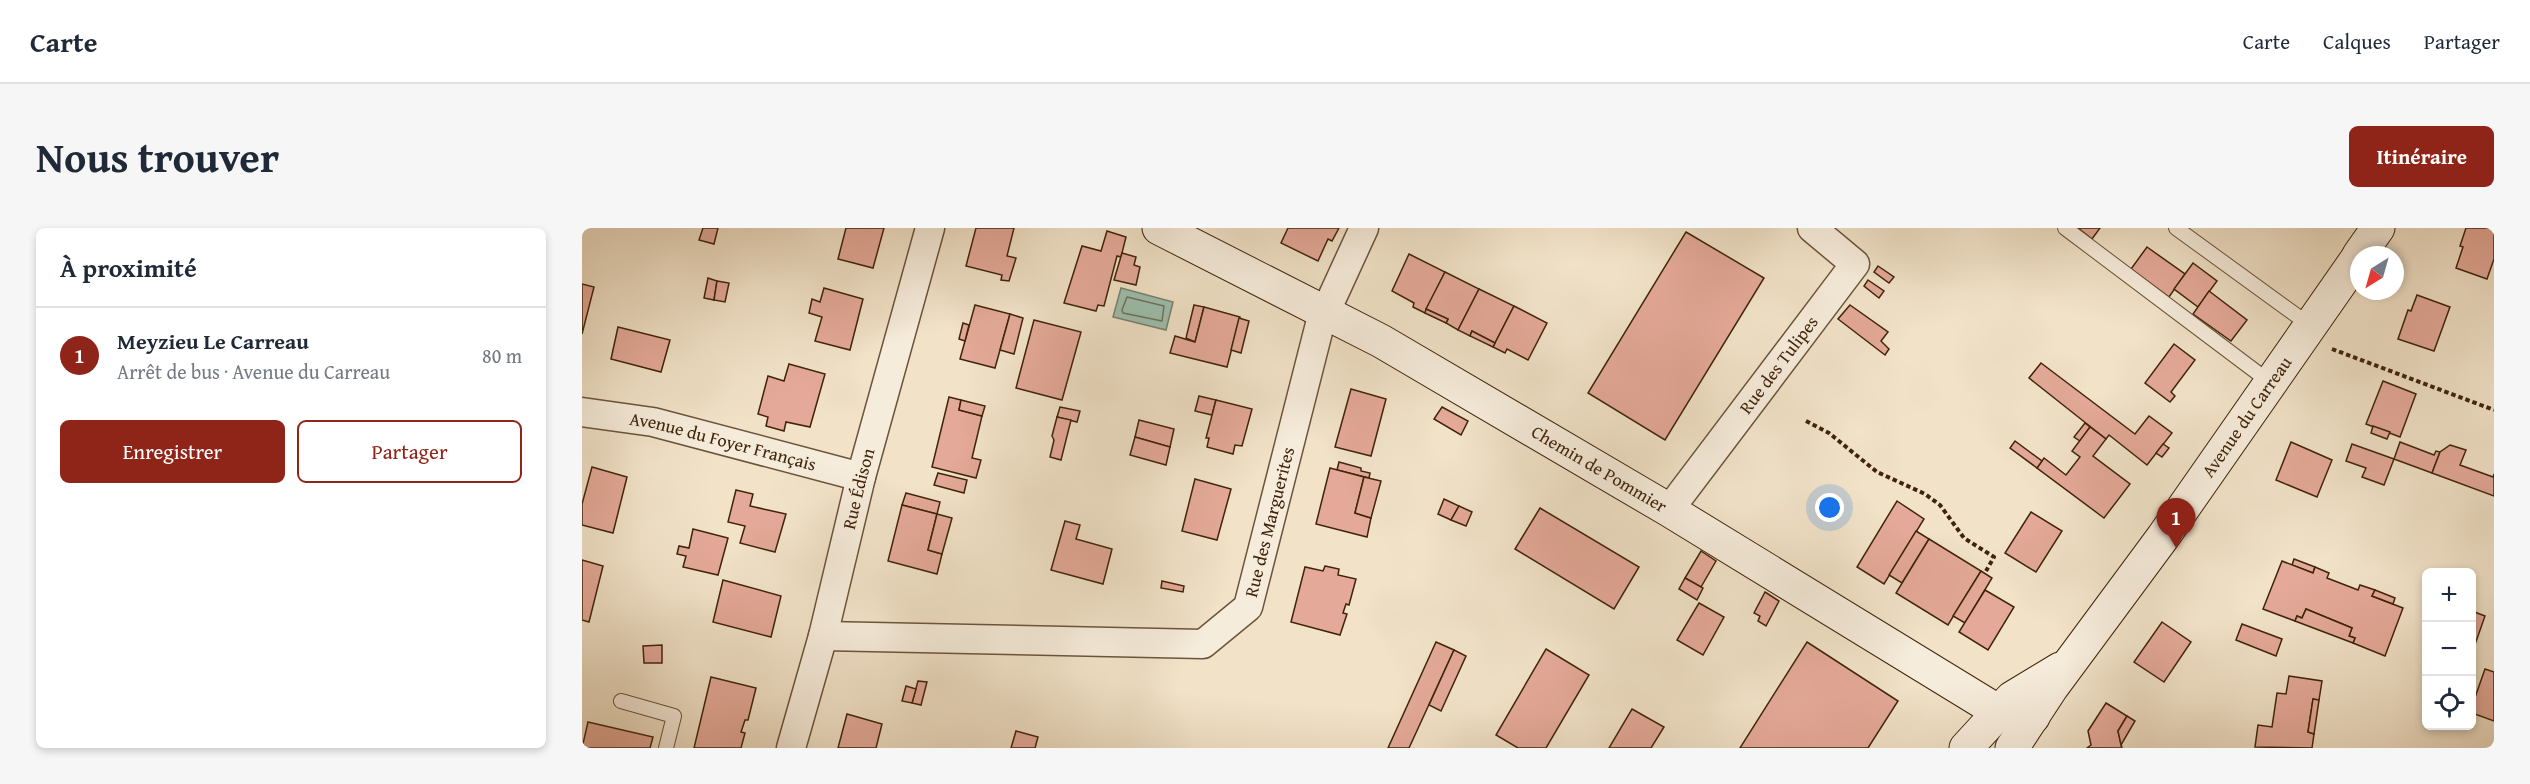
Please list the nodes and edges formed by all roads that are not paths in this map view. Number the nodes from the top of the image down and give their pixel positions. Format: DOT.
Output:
graph roads {
  1 [pos="930,228"];
  2 [pos="1159,228"];
  3 [pos="1364,228"];
  4 [pos="1812,228"];
  5 [pos="2065,228"];
  6 [pos="2176,228"];
  7 [pos="2378,228"];
  8 [pos="2365,246"];
  9 [pos="2350,268"];
  10 [pos="1325,311"];
  11 [pos="2306,333"];
  12 [pos="2271,383"];
  13 [pos="582,412"];
  14 [pos="861,477"];
  15 [pos="1669,510"];
  16 [pos="823,636"];
  17 [pos="2069,664"];
  18 [pos="621,701"];
  19 [pos="1998,712"];
  20 [pos="2033,717"];
  21 [pos="666,748"];
  22 [pos="791,748"];
  23 [pos="1966,748"];
  24 [pos="2012,748"];
  1 -- 14 [label="street, Rue Édison"];
  2 -- 10 [label="street, Chemin de Pommier"];
  3 -- 10 [label="street, Rue des Marguerites"];
  4 -- 15 [label="street, Rue des Tulipes"];
  5 -- 12 [label="lane"];
  6 -- 11 [label="lane"];
  7 -- 8 [label="street, Avenue du Carreau"];
  9 -- 11 [label="street, Avenue du Carreau"];
  10 -- 15 [label="street, Chemin de Pommier"];
  10 -- 16 [label="street, Rue des Marguerites"];
  11 -- 12 [label="street, Avenue du Carreau"];
  12 -- 17 [label="street, Avenue du Carreau"];
  13 -- 14 [label="street, Avenue du Foyer Français"];
  14 -- 16 [label="street, Rue Édison"];
  15 -- 19 [label="street, Chemin de Pommier"];
  16 -- 22 [label="street, Rue Édison"];
  17 -- 19 [label="street, Avenue du Carreau"];
  17 -- 20 [label="street, Avenue du Carreau"];
  18 -- 21 [label="lane"];
  19 -- 20 [label="street, Chemin de Pommier"];
  19 -- 23 [label="street, Avenue du Carreau"];
  20 -- 24 [label="street, Avenue du Carreau"];
}
